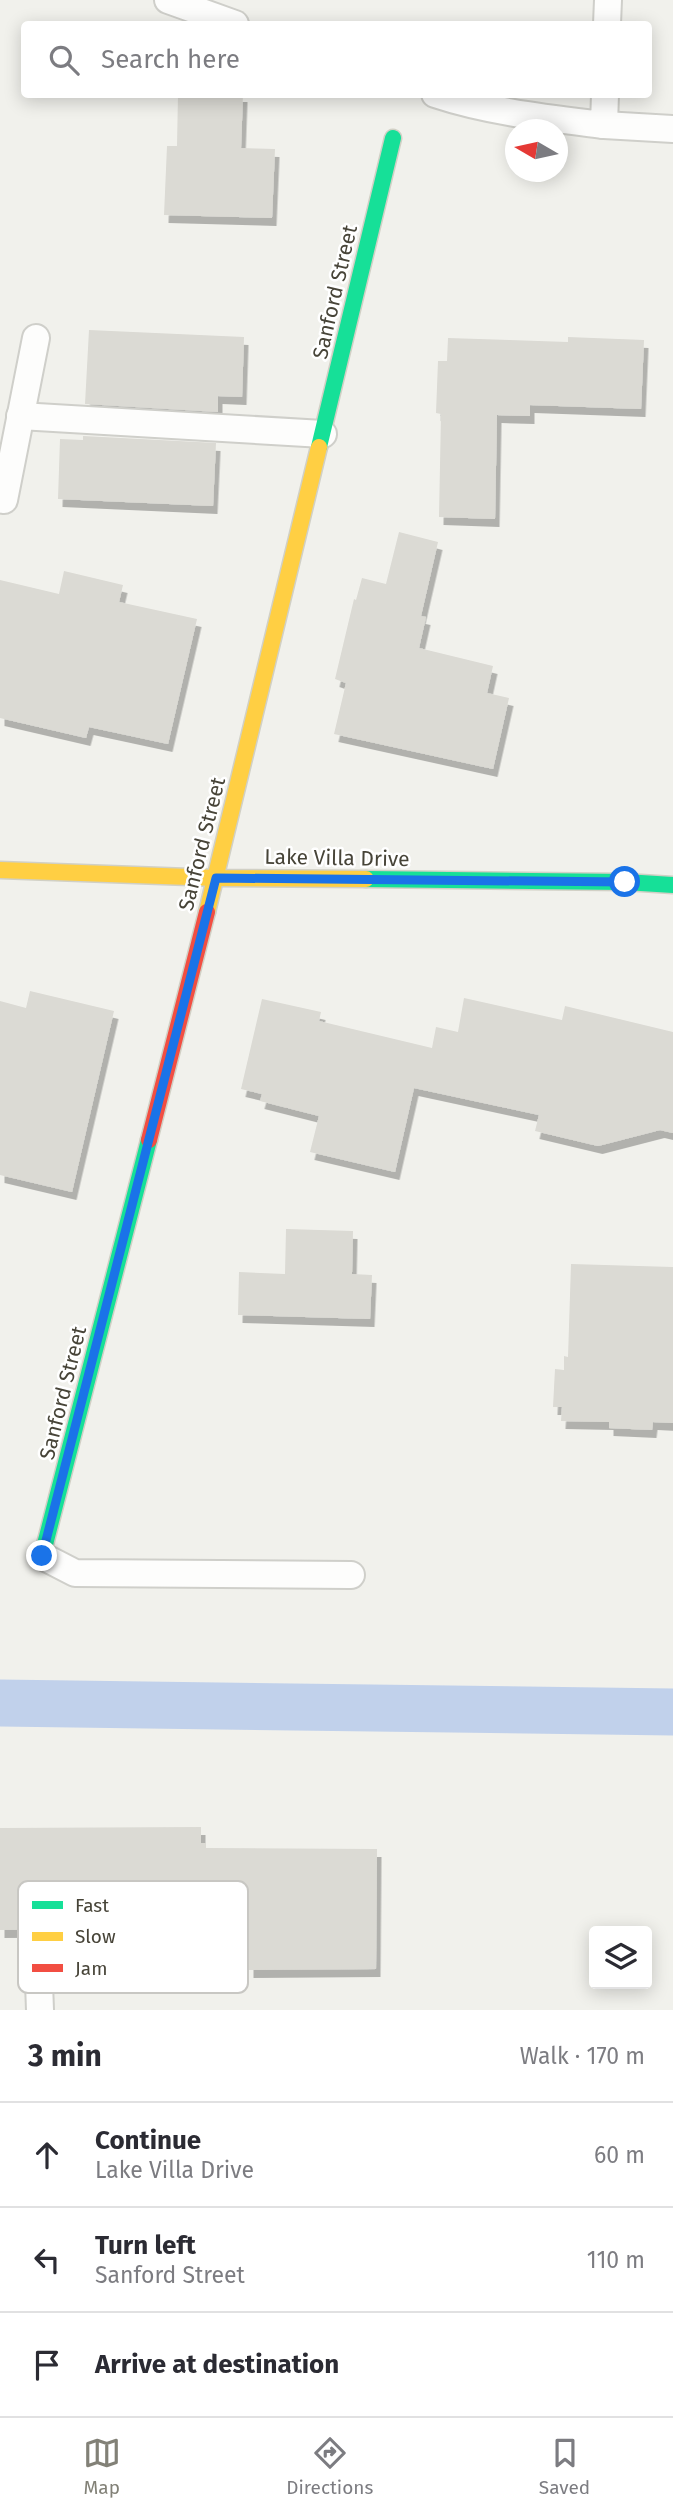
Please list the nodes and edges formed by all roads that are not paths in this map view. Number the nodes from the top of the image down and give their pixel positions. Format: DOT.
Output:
graph roads {
  1 [pos="168,0"];
  2 [pos="608,0"];
  3 [pos="227,21"];
  4 [pos="607,21"];
  5 [pos="447,98"];
  6 [pos="605,98"];
  7 [pos="604,125"];
  8 [pos="673,128"];
  9 [pos="393,138"];
  10 [pos="36,338"];
  11 [pos="20,416"];
  12 [pos="323,434"];
  13 [pos="4,500"];
  14 [pos="0,870"];
  15 [pos="216,878"];
  16 [pos="673,885"];
  17 [pos="42,1556"];
  18 [pos="351,1575"];
  1 -- 3 [label="lane"];
  2 -- 4 [label="lane"];
  5 -- 7 [label="lane"];
  6 -- 7 [label="lane"];
  7 -- 8 [label="lane"];
  9 -- 12 [label="street, Sanford Street"];
  10 -- 11 [label="lane"];
  11 -- 12 [label="lane"];
  11 -- 13 [label="lane"];
  12 -- 15 [label="street, Sanford Street"];
  14 -- 15 [label="street, Lake Villa Drive"];
  15 -- 16 [label="street, Lake Villa Drive"];
  15 -- 17 [label="street, Sanford Street"];
  17 -- 18 [label="lane"];
}
